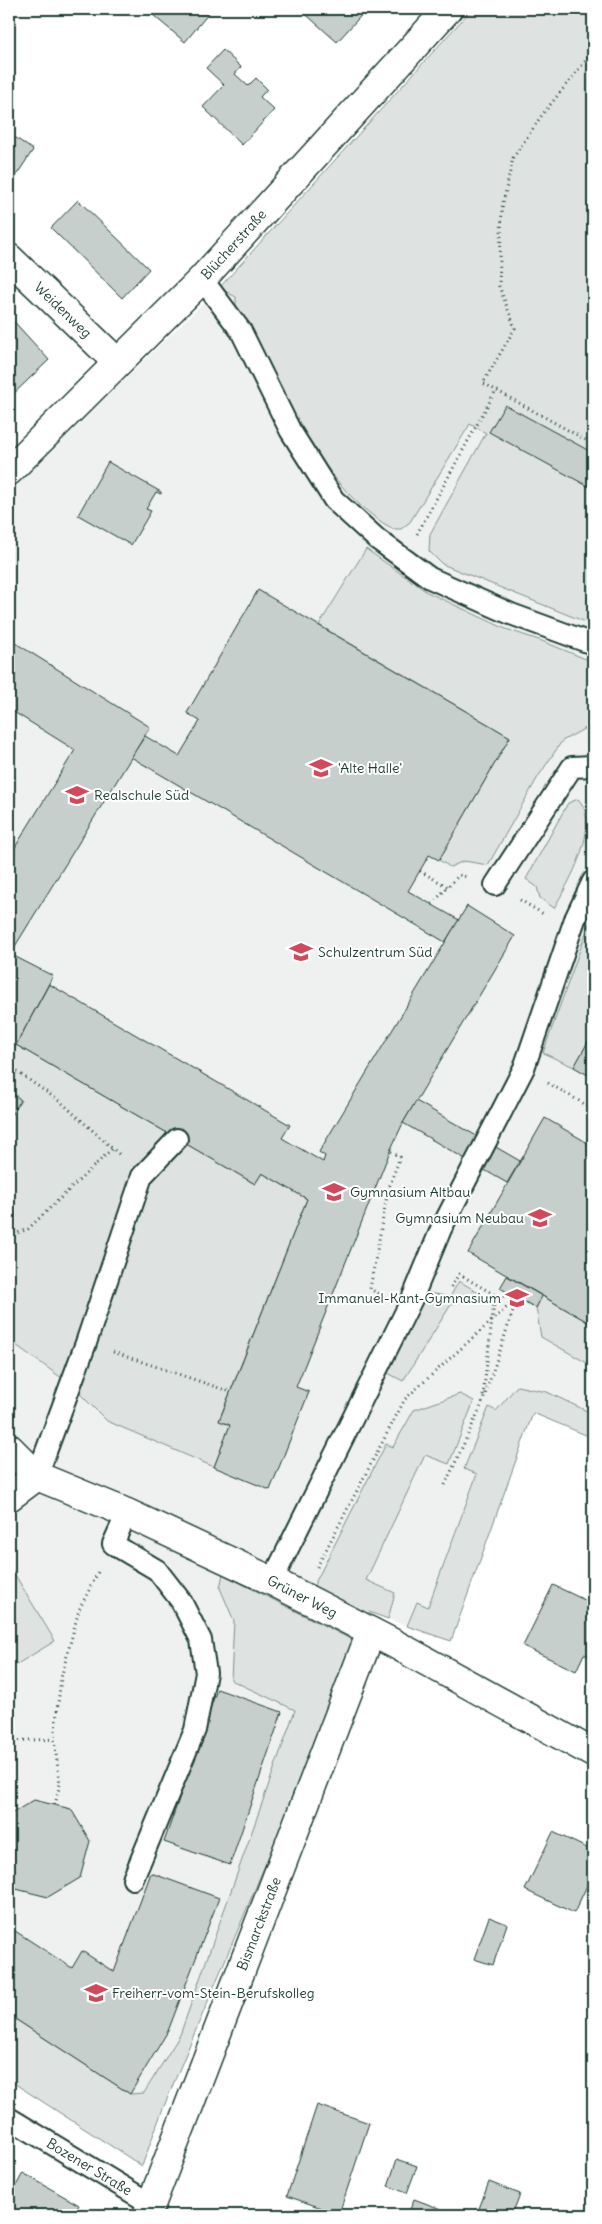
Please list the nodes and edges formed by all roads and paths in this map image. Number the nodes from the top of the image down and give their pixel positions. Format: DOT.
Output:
graph roads {
  1 [pos="448,9"];
  2 [pos="593,55"];
  3 [pos="9,258"];
  4 [pos="202,279"];
  5 [pos="117,362"];
  6 [pos="496,390"];
  7 [pos="593,444"];
  8 [pos="9,471"];
  9 [pos="403,558"];
  10 [pos="593,644"];
  11 [pos="593,766"];
  12 [pos="420,871"];
  13 [pos="593,881"];
  14 [pos="495,885"];
  15 [pos="448,887"];
  16 [pos="516,897"];
  17 [pos="550,918"];
  18 [pos="9,1066"];
  19 [pos="524,1068"];
  20 [pos="593,1109"];
  21 [pos="177,1139"];
  22 [pos="113,1148"];
  23 [pos="390,1151"];
  24 [pos="142,1176"];
  25 [pos="9,1236"];
  26 [pos="370,1289"];
  27 [pos="448,1292"];
  28 [pos="495,1295"];
  29 [pos="517,1298"];
  30 [pos="492,1321"];
  31 [pos="86,1343"];
  32 [pos="231,1392"];
  33 [pos="482,1404"];
  34 [pos="9,1448"];
  35 [pos="37,1476"];
  36 [pos="446,1485"];
  37 [pos="9,1497"];
  38 [pos="127,1513"];
  39 [pos="113,1544"];
  40 [pos="328,1545"];
  41 [pos="272,1581"];
  42 [pos="371,1632"];
  43 [pos="54,1739"];
  44 [pos="9,1741"];
  45 [pos="593,1753"];
  46 [pos="55,1805"];
  47 [pos="133,1879"];
  48 [pos="9,2118"];
  49 [pos="156,2212"];
  1 -- 4 [label="street, Blücherstraße"];
  2 -- 6 [label="path"];
  3 -- 5 [label="street, Weidenweg"];
  4 -- 5 [label="street, Blücherstraße"];
  4 -- 9 [label="lane"];
  5 -- 8 [label="street, Blücherstraße"];
  6 -- 7 [label="path"];
  6 -- 9 [label="path"];
  9 -- 10 [label="lane"];
  11 -- 14 [label="lane"];
  12 -- 15 [label="path"];
  13 -- 19 [label="lane"];
  16 -- 17 [label="path"];
  18 -- 22 [label="path"];
  19 -- 20 [label="path"];
  19 -- 41 [label="lane"];
  21 -- 24 [label="lane"];
  22 -- 24 [label="path"];
  22 -- 25 [label="path"];
  23 -- 26 [label="path"];
  24 -- 31 [label="lane"];
  27 -- 28 [label="path"];
  28 -- 29 [label="path"];
  28 -- 30 [label="path"];
  29 -- 30 [label="path"];
  29 -- 33 [label="path"];
  30 -- 33 [label="path"];
  30 -- 40 [label="path"];
  31 -- 32 [label="path"];
  31 -- 35 [label="lane"];
  33 -- 36 [label="path"];
  34 -- 35 [label="street, Grüner Weg"];
  35 -- 37 [label="street"];
  35 -- 38 [label="street, Grüner Weg"];
  38 -- 39 [label="lane"];
  38 -- 41 [label="street, Grüner Weg"];
  39 -- 43 [label="path"];
  39 -- 47 [label="lane"];
  41 -- 42 [label="street, Grüner Weg"];
  42 -- 45 [label="street, Grüner Weg"];
  42 -- 49 [label="street, Bismarckstraße"];
  43 -- 44 [label="path"];
  43 -- 46 [label="path"];
  48 -- 49 [label="lane, Bozener Straße"];
}
